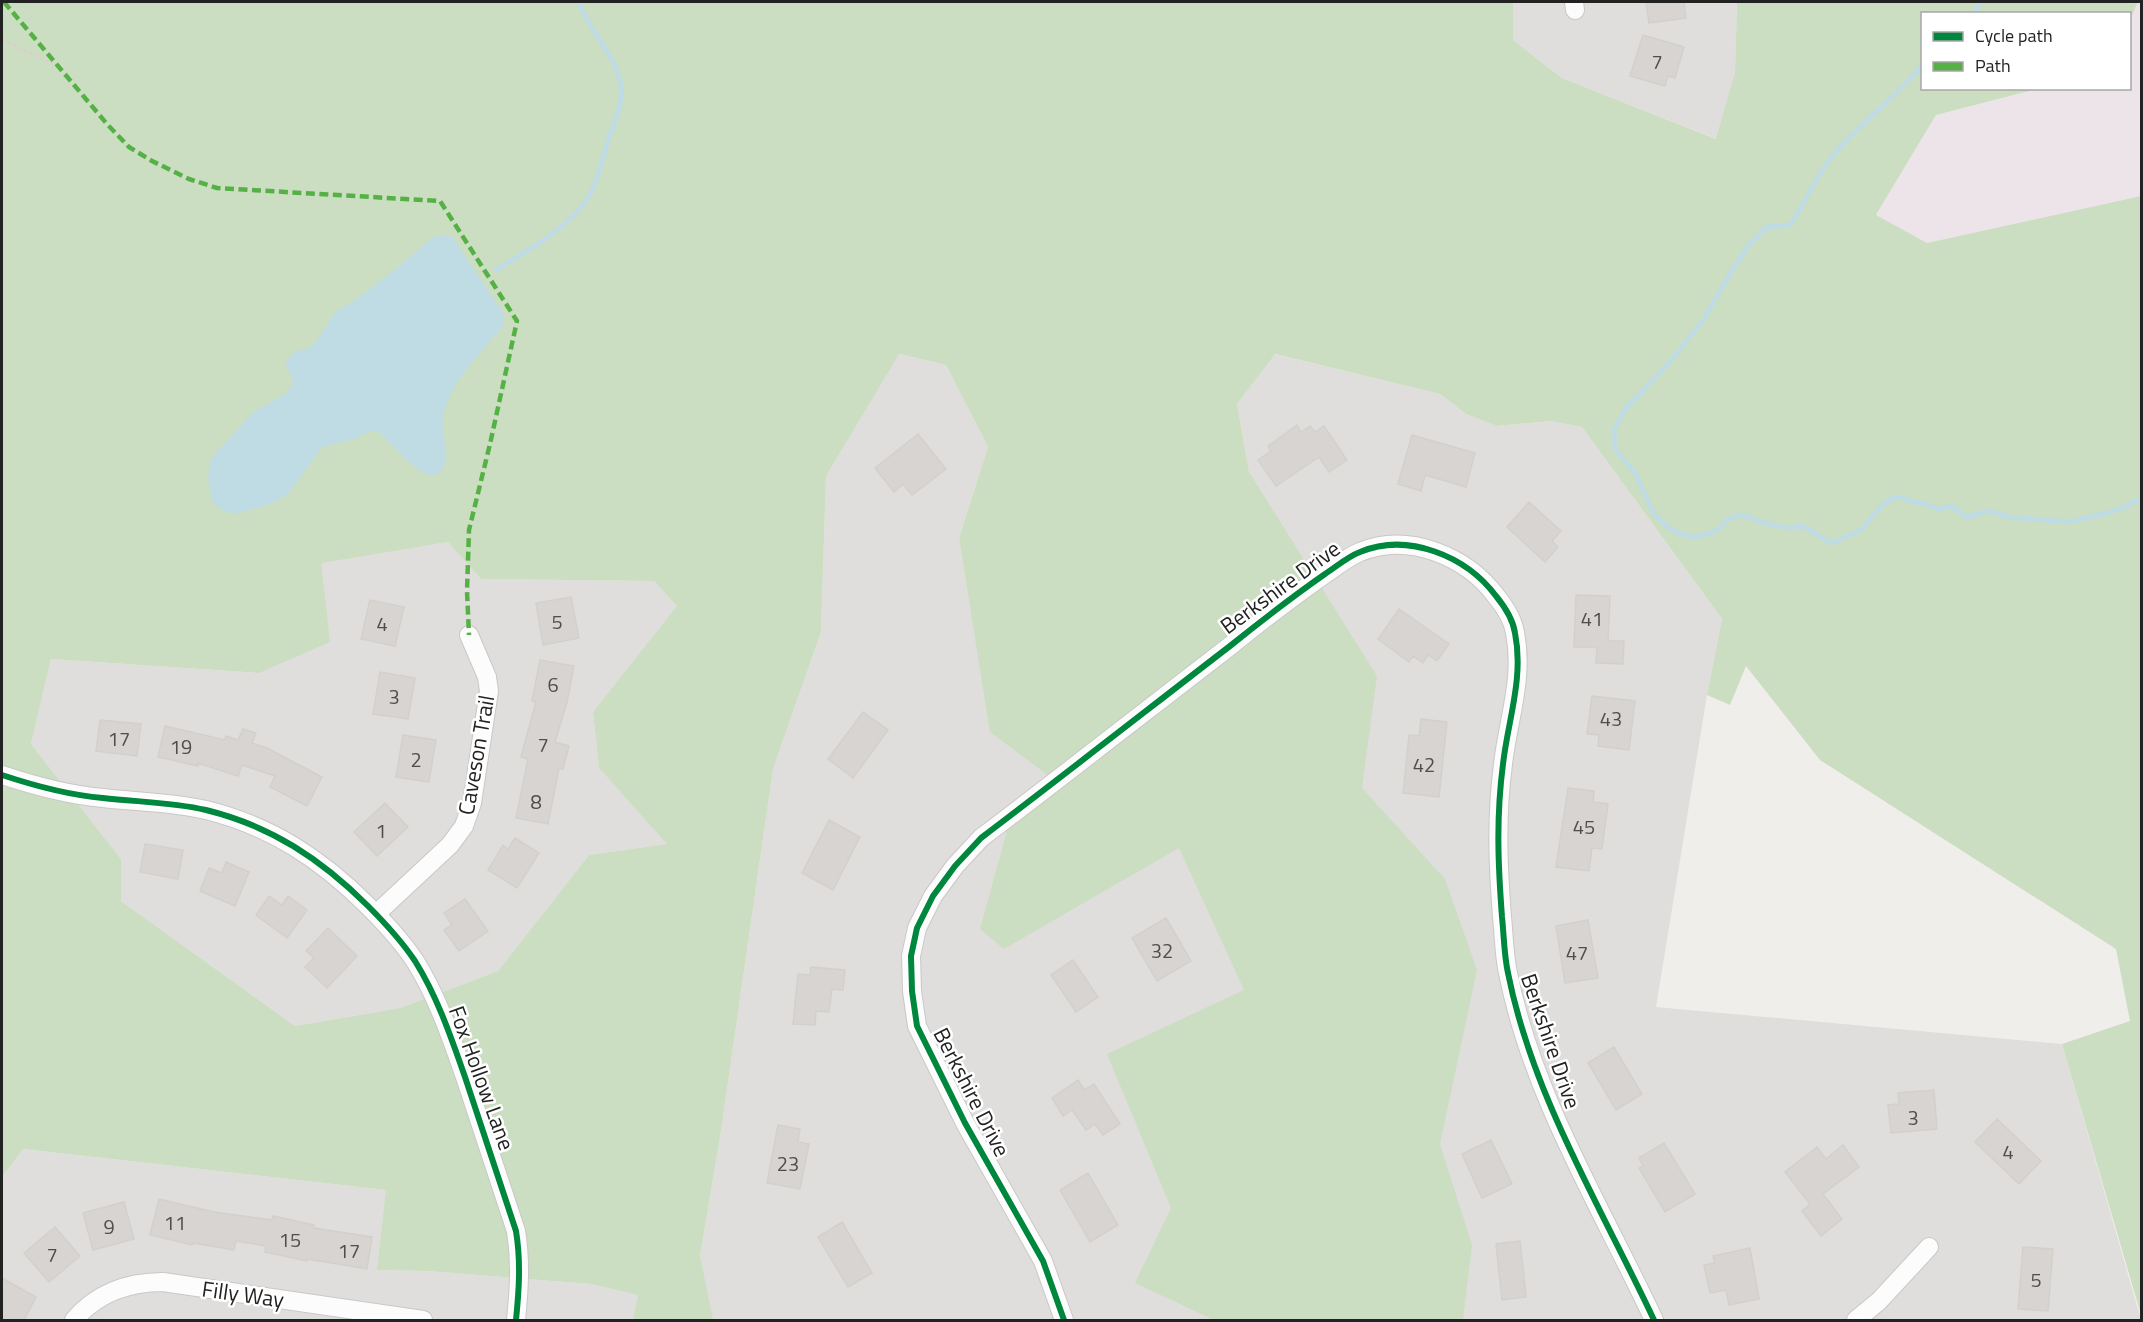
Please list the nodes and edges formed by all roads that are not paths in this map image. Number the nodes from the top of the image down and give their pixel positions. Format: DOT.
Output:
graph roads {
  1 [pos="469,635"];
  2 [pos="2,776"];
  3 [pos="376,914"];
  4 [pos="1929,1247"];
  5 [pos="74,1320"];
  6 [pos="423,1320"];
  7 [pos="516,1320"];
  8 [pos="1064,1320"];
  9 [pos="1654,1320"];
  10 [pos="1856,1320"];
  1 -- 3 [label="street, Caveson Trail"];
  2 -- 3 [label="street, Fox Hollow Lane"];
  3 -- 7 [label="street, Fox Hollow Lane"];
  4 -- 10 [label="street"];
  5 -- 6 [label="street, Filly Way"];
  8 -- 9 [label="street, Berkshire Drive"];
}
